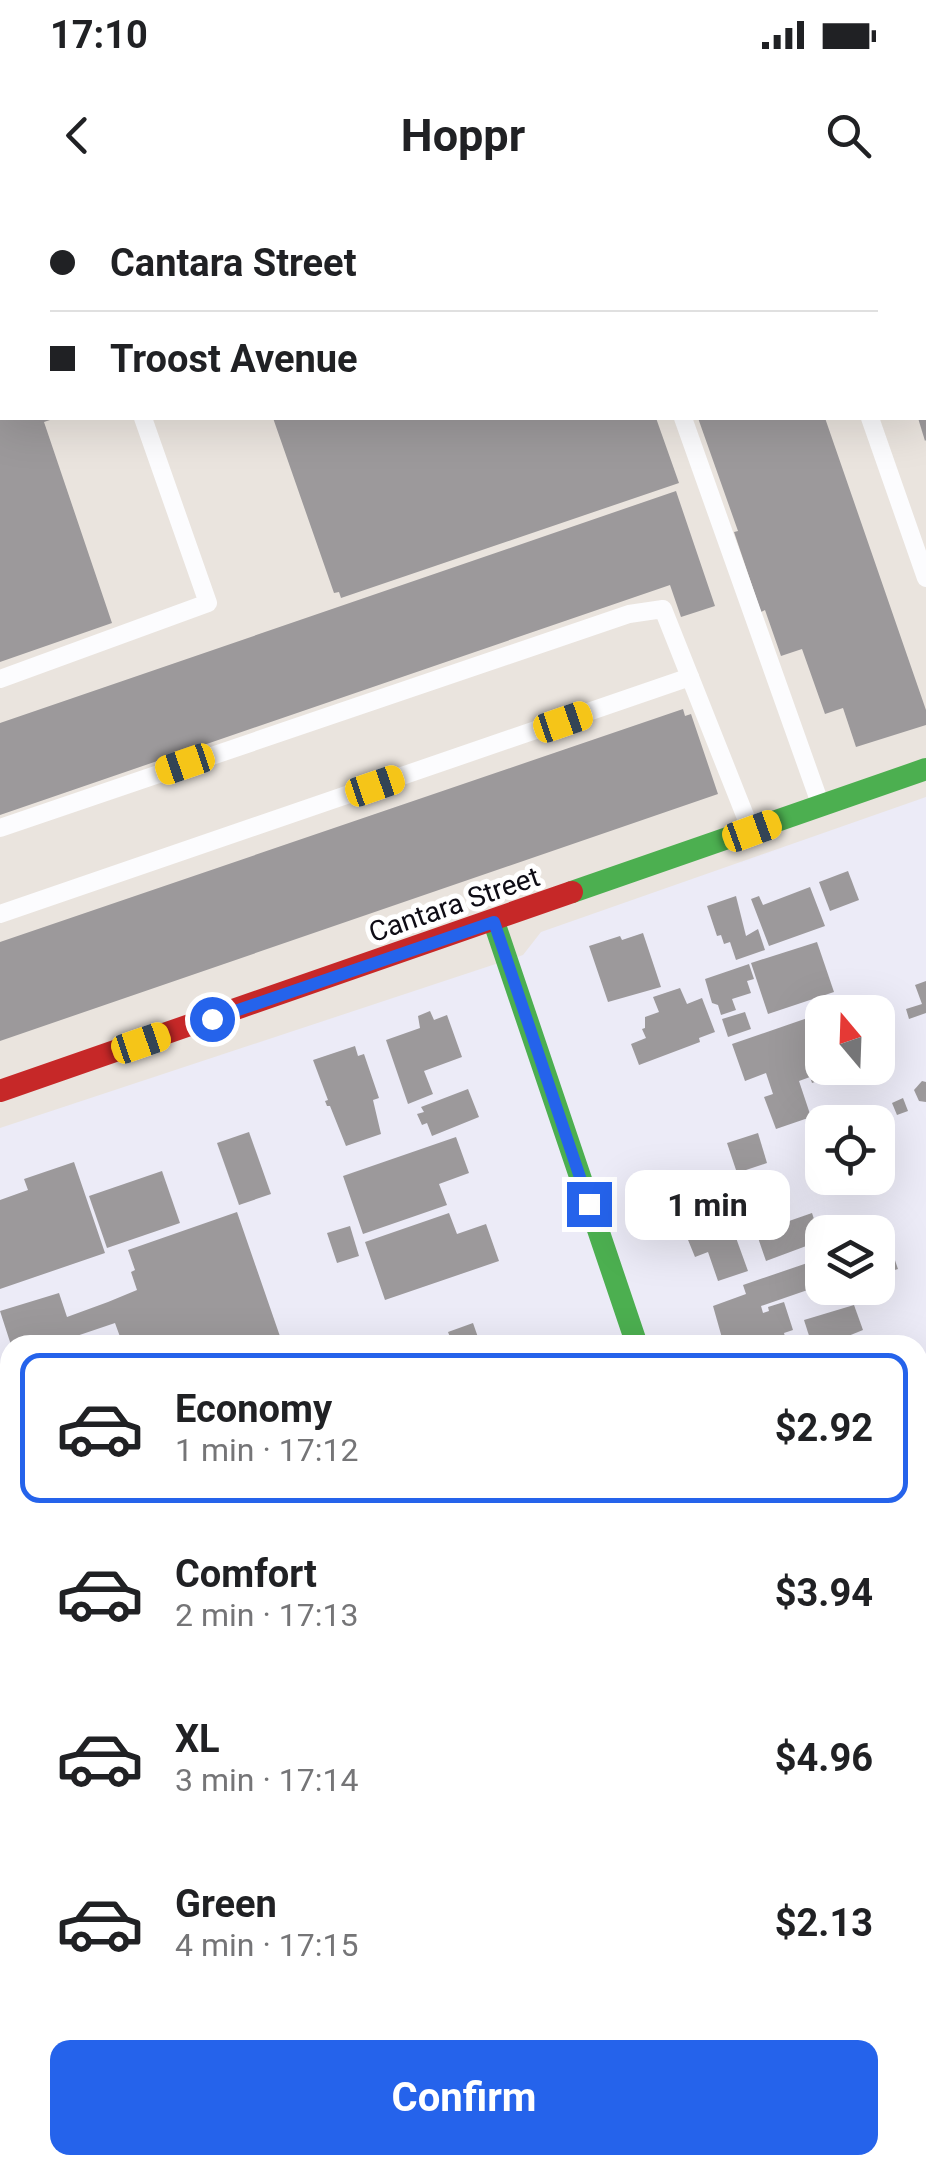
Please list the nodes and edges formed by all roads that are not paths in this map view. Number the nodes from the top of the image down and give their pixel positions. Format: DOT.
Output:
graph roads {
  1 [pos="145,420"];
  2 [pos="684,420"];
  3 [pos="871,420"];
  4 [pos="926,578"];
  5 [pos="690,676"];
  6 [pos="0,679"];
  7 [pos="926,769"];
  8 [pos="821,806"];
  9 [pos="0,828"];
  10 [pos="752,831"];
  11 [pos="0,914"];
  12 [pos="494,922"];
  13 [pos="0,1092"];
  14 [pos="634,1335"];
  1 -- 6 [label="lane"];
  2 -- 8 [label="lane"];
  3 -- 4 [label="lane"];
  5 -- 9 [label="lane"];
  5 -- 10 [label="lane"];
  5 -- 11 [label="lane"];
  7 -- 8 [label="street, Cantara Street"];
  8 -- 10 [label="street, Cantara Street"];
  10 -- 12 [label="street, Cantara Street"];
  12 -- 13 [label="street, Cantara Street"];
  12 -- 14 [label="street"];
}
